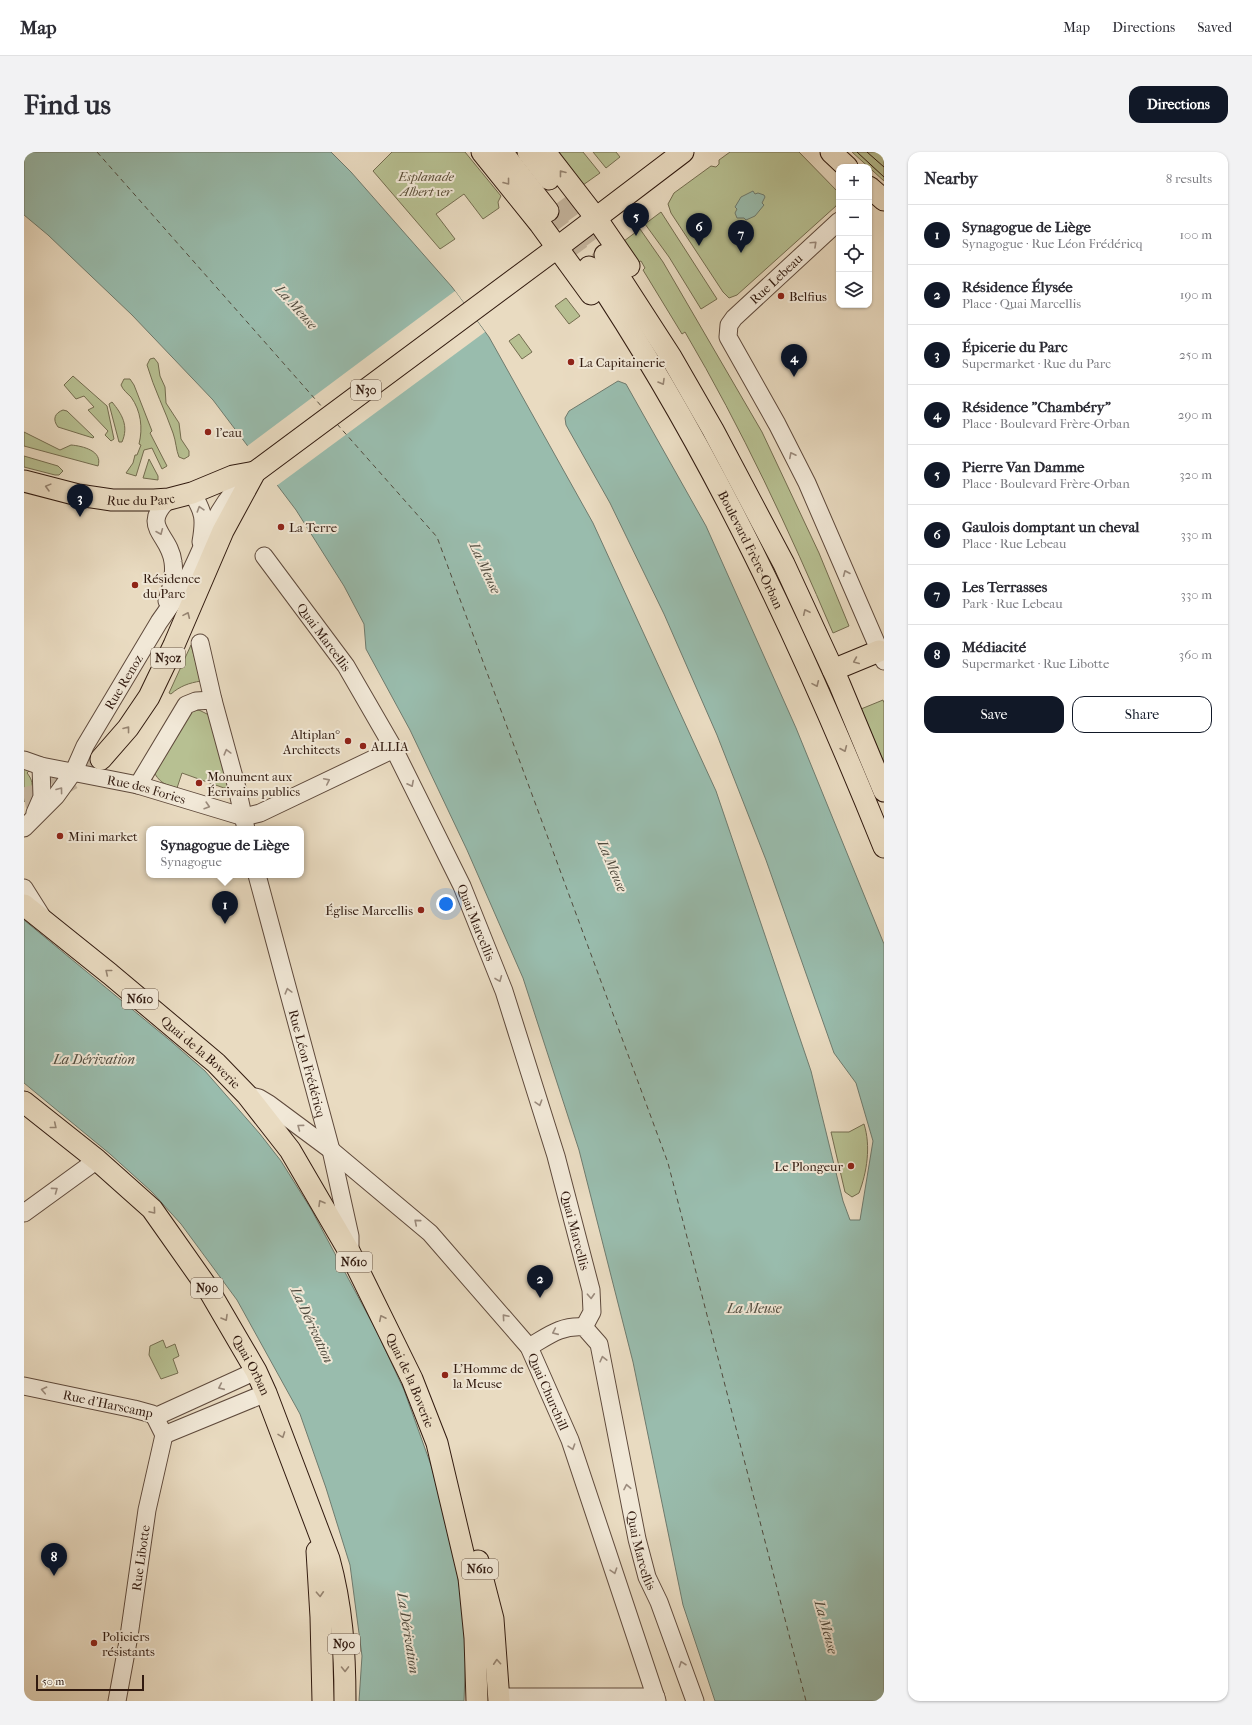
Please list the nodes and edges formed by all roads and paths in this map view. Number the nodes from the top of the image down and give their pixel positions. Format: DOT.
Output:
graph roads {
  1 [pos="482,152"];
  2 [pos="502,152"];
  3 [pos="528,152"];
  4 [pos="545,152"];
  5 [pos="683,152"];
  6 [pos="831,152"];
  7 [pos="844,164"];
  8 [pos="596,218"];
  9 [pos="836,224"];
  10 [pos="558,247"];
  11 [pos="258,470"];
  12 [pos="24,481"];
  13 [pos="192,493"];
  14 [pos="169,499"];
  15 [pos="755,510"];
  16 [pos="209,543"];
  17 [pos="264,556"];
  18 [pos="756,557"];
  19 [pos="159,622"];
  20 [pos="200,643"];
  21 [pos="883,653"];
  22 [pos="836,676"];
  23 [pos="213,700"];
  24 [pos="394,749"];
  25 [pos="102,759"];
  26 [pos="24,760"];
  27 [pos="41,766"];
  28 [pos="74,771"];
  29 [pos="138,785"];
  30 [pos="884,790"];
  31 [pos="245,823"];
  32 [pos="27,824"];
  33 [pos="884,847"];
  34 [pos="258,878"];
  35 [pos="24,888"];
  36 [pos="24,905"];
  37 [pos="45,922"];
  38 [pos="247,1095"];
  39 [pos="24,1102"];
  40 [pos="331,1150"];
  41 [pos="97,1160"];
  42 [pos="24,1213"];
  43 [pos="350,1253"];
  44 [pos="584,1327"];
  45 [pos="529,1347"];
  46 [pos="256,1371"];
  47 [pos="24,1386"];
  48 [pos="266,1392"];
  49 [pos="155,1416"];
  50 [pos="164,1435"];
  51 [pos="437,1443"];
  52 [pos="316,1527"];
  53 [pos="499,1699"];
  54 [pos="656,1699"];
  55 [pos="117,1701"];
  56 [pos="323,1701"];
  57 [pos="345,1701"];
  58 [pos="477,1701"];
  59 [pos="695,1701"];
  1 -- 10 [label="main road, one-way"];
  2 -- 3 [label="main road"];
  8 -- 4 [label="main road, one-way"];
  5 -- 8 [label="main road"];
  6 -- 7 [label="main road"];
  8 -- 10 [label="main road"];
  8 -- 15 [label="main road"];
  21 -- 9 [label="street, Rue Lebeau, one-way"];
  10 -- 11 [label="main road, N30"];
  10 -- 18 [label="main road"];
  11 -- 13 [label="main road, Rue du Parc / N30"];
  11 -- 16 [label="main road, N30z"];
  14 -- 12 [label="main road, Rue du Parc / N30, one-way"];
  13 -- 14 [label="main road, Rue du Parc / N30"];
  16 -- 13 [label="street, Rue Renoz, one-way"];
  14 -- 19 [label="street, one-way"];
  15 -- 18 [label="main road, Boulevard Frère-Orban, one-way"];
  22 -- 15 [label="main road, Boulevard Frère-Orban, one-way"];
  16 -- 19 [label="street, Rue Renoz"];
  25 -- 16 [label="main road, N30z, one-way"];
  17 -- 24 [label="street, Quai Marcellis"];
  18 -- 33 [label="main road, Boulevard Frère-Orban, one-way"];
  19 -- 28 [label="street, Rue Renoz"];
  20 -- 23 [label="street"];
  21 -- 22 [label="main road"];
  22 -- 30 [label="main road, Boulevard Frère-Orban"];
  23 -- 29 [label="street"];
  31 -- 23 [label="street, one-way"];
  31 -- 24 [label="street, one-way"];
  24 -- 44 [label="street, Quai Marcellis, one-way"];
  26 -- 27 [label="street"];
  27 -- 28 [label="street"];
  27 -- 32 [label="street"];
  28 -- 29 [label="street, Rue des Fories"];
  32 -- 28 [label="street, Rue Renoz, one-way"];
  29 -- 31 [label="street, Rue des Fories, one-way"];
  40 -- 34 [label="street, Rue Léon Frédéricq, one-way"];
  35 -- 37 [label="street"];
  36 -- 37 [label="main road, Quai de la Boverie / N610"];
  38 -- 37 [label="main road, Quai de la Boverie / N610, one-way"];
  40 -- 38 [label="street, Quai de la Boverie, one-way"];
  43 -- 38 [label="main road, Quai de la Boverie / N610, one-way"];
  39 -- 41 [label="main road, Quai Orban / N90, one-way"];
  40 -- 43 [label="street, Rue Léon Frédéricq"];
  45 -- 40 [label="street, Quai Churchill, one-way"];
  42 -- 41 [label="street, one-way"];
  41 -- 46 [label="main road, Quai Orban / N90, one-way"];
  51 -- 43 [label="main road, Quai de la Boverie / N610, one-way"];
  44 -- 45 [label="street, one-way"];
  59 -- 44 [label="street, Quai Marcellis, one-way"];
  45 -- 54 [label="street, Quai Churchill, one-way"];
  46 -- 48 [label="main road, Quai Orban / N90"];
  46 -- 49 [label="street, Rue d'Harscamp, one-way"];
  49 -- 47 [label="street, Rue d'Harscamp, one-way"];
  48 -- 50 [label="street, Rue d'Harscamp"];
  48 -- 52 [label="main road, Quai Orban / N90, one-way"];
  49 -- 50 [label="street"];
  50 -- 55 [label="street, Rue Libotte"];
  53 -- 51 [label="main road, N610, one-way"];
  51 -- 58 [label="main road, Quai de la Boverie / N610"];
  52 -- 56 [label="main road, one-way"];
  52 -- 57 [label="main road, Quai Orban / N90, one-way"];
  53 -- 54 [label="street"];
}
